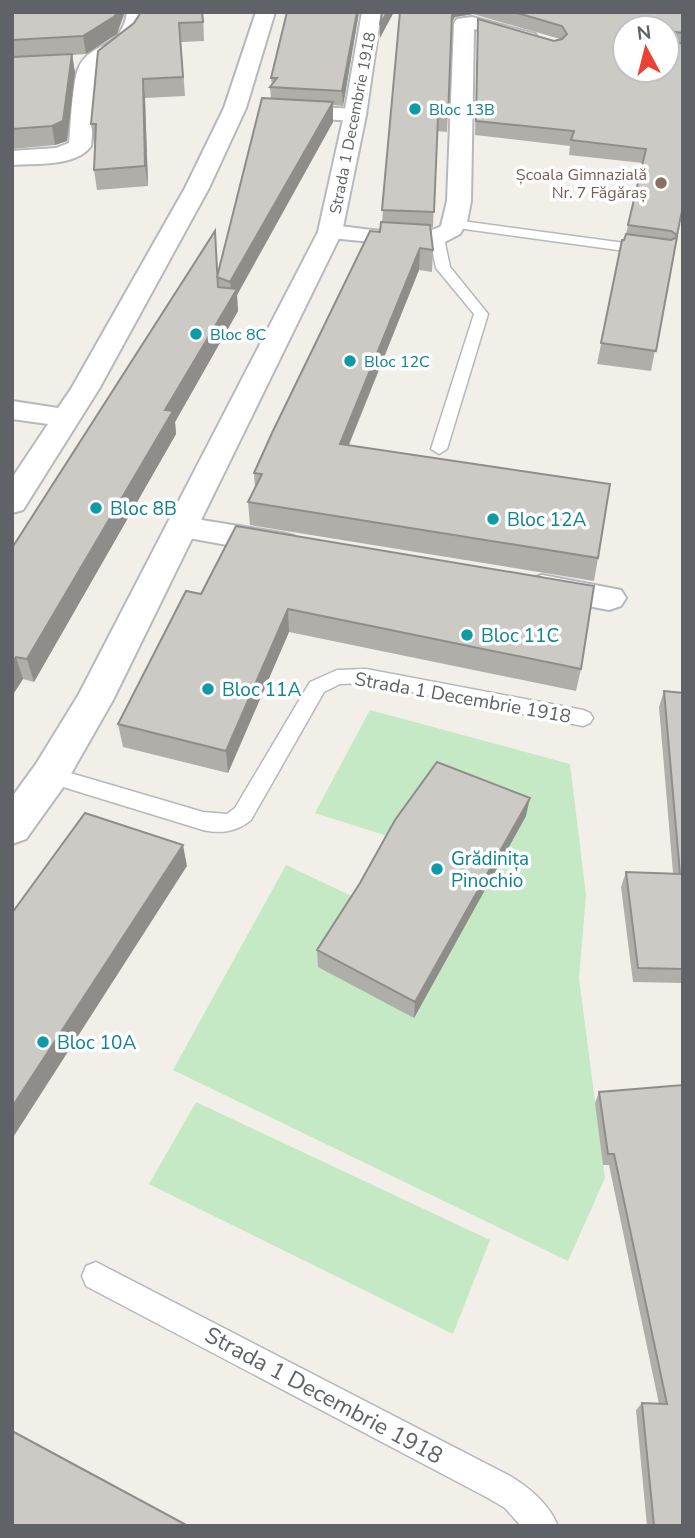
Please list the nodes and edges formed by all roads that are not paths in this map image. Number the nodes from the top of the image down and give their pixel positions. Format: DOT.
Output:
graph roads {
  1 [pos="137,12"];
  2 [pos="266,12"];
  3 [pos="372,12"];
  4 [pos="553,46"];
  5 [pos="92,63"];
  6 [pos="66,64"];
  7 [pos="235,108"];
  8 [pos="355,115"];
  9 [pos="12,158"];
  10 [pos="446,231"];
  11 [pos="330,232"];
  12 [pos="667,253"];
  13 [pos="12,410"];
  14 [pos="67,418"];
  15 [pos="439,449"];
  16 [pos="12,503"];
  17 [pos="183,527"];
  18 [pos="307,548"];
  19 [pos="513,582"];
  20 [pos="609,598"];
  21 [pos="583,718"];
  22 [pos="50,775"];
  23 [pos="12,828"];
  24 [pos="96,1276"];
  25 [pos="542,1526"];
  1 -- 5 [label="street"];
  2 -- 7 [label="street"];
  3 -- 8 [label="street, Strada 1 Decembrie 1918"];
  4 -- 10 [label="street"];
  5 -- 6 [label="street"];
  5 -- 9 [label="street"];
  7 -- 8 [label="street"];
  7 -- 14 [label="street"];
  8 -- 11 [label="street, Strada 1 Decembrie 1918"];
  10 -- 11 [label="street, Strada 1 Decembrie 1918"];
  10 -- 12 [label="lane"];
  10 -- 15 [label="lane"];
  11 -- 17 [label="street, Strada 1 Decembrie 1918"];
  13 -- 14 [label="street"];
  14 -- 16 [label="street"];
  17 -- 18 [label="street"];
  17 -- 22 [label="street, Strada 1 Decembrie 1918"];
  19 -- 20 [label="street"];
  21 -- 22 [label="lane, Strada 1 Decembrie 1918"];
  22 -- 23 [label="street, Strada 1 Decembrie 1918"];
  24 -- 25 [label="lane, Strada 1 Decembrie 1918"];
}
